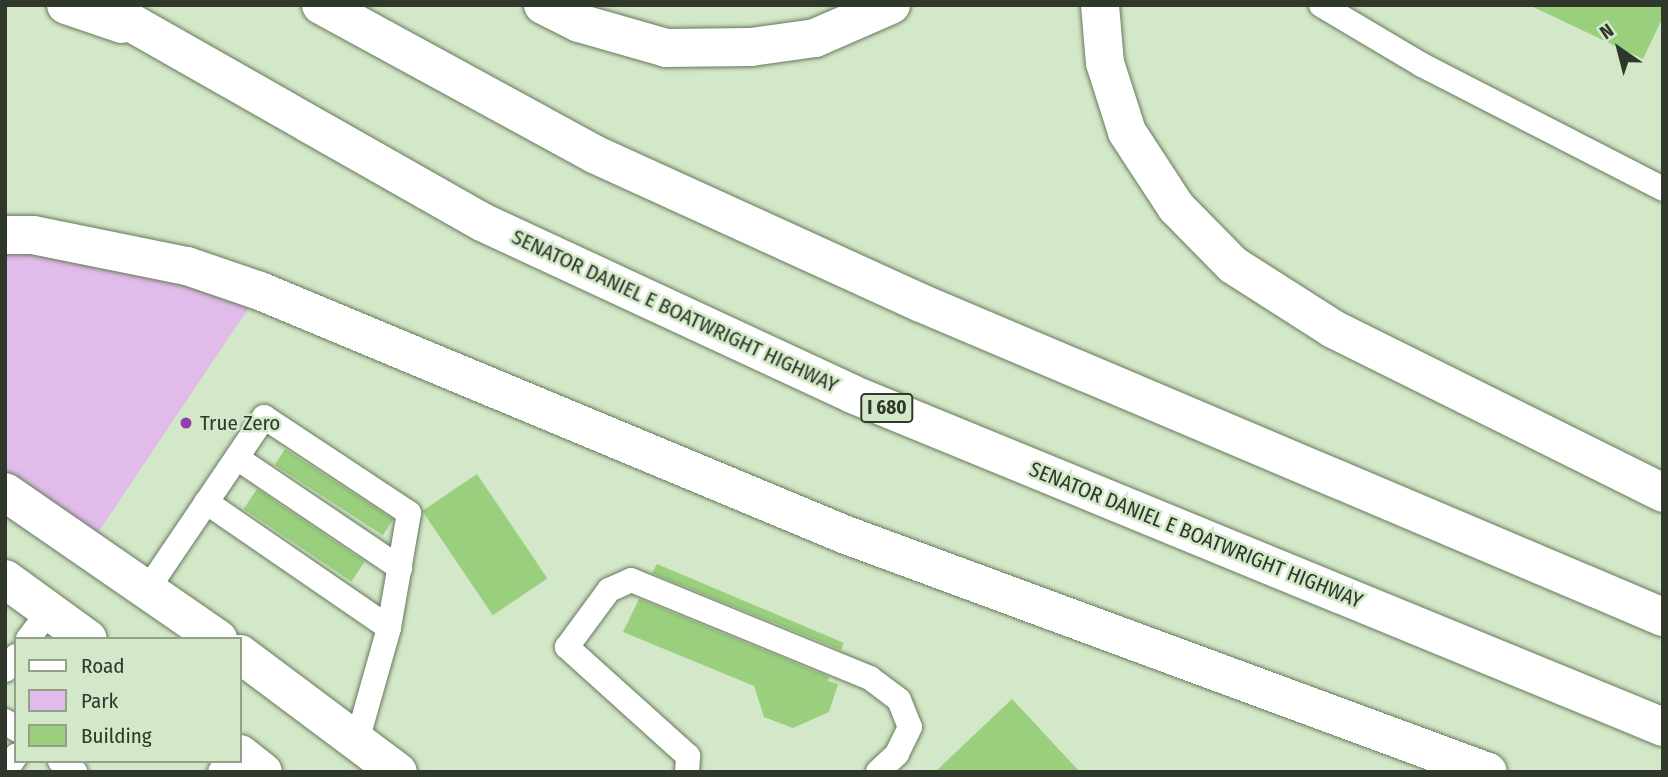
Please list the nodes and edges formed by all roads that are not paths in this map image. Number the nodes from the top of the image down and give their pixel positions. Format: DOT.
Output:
graph roads {
  1 [pos="66,5"];
  2 [pos="100,5"];
  3 [pos="321,5"];
  4 [pos="543,5"];
  5 [pos="891,5"];
  6 [pos="1100,5"];
  7 [pos="1321,5"];
  8 [pos="140,30"];
  9 [pos="1663,189"];
  10 [pos="5,235"];
  11 [pos="237,458"];
  12 [pos="5,492"];
  13 [pos="1663,493"];
  14 [pos="206,502"];
  15 [pos="400,568"];
  16 [pos="5,579"];
  17 [pos="147,590"];
  18 [pos="5,595"];
  19 [pos="1663,617"];
  20 [pos="39,624"];
  21 [pos="389,628"];
  22 [pos="81,637"];
  23 [pos="215,637"];
  24 [pos="242,655"];
  25 [pos="1663,727"];
  26 [pos="357,741"];
  27 [pos="242,756"];
  28 [pos="263,772"];
  29 [pos="398,772"];
  30 [pos="687,772"];
  31 [pos="878,772"];
  32 [pos="1488,772"];
  1 -- 8 [label="main road"];
  2 -- 8 [label="main road, SENATOR DANIEL E BOATWRIGHT HIGHWAY / I 680"];
  3 -- 19 [label="main road"];
  4 -- 5 [label="main road"];
  6 -- 13 [label="main road"];
  7 -- 9 [label="lane"];
  8 -- 25 [label="main road, SENATOR DANIEL E BOATWRIGHT HIGHWAY / I 680"];
  10 -- 32 [label="main road"];
  11 -- 14 [label="lane"];
  11 -- 15 [label="lane"];
  11 -- 15 [label="lane"];
  12 -- 17 [label="main road"];
  14 -- 17 [label="lane"];
  14 -- 21 [label="lane"];
  15 -- 21 [label="lane"];
  16 -- 20 [label="main road"];
  17 -- 23 [label="main road"];
  18 -- 20 [label="main road"];
  20 -- 22 [label="main road"];
  21 -- 26 [label="lane"];
  24 -- 26 [label="main road"];
  26 -- 29 [label="main road"];
  27 -- 28 [label="main road"];
  30 -- 31 [label="lane"];
}
